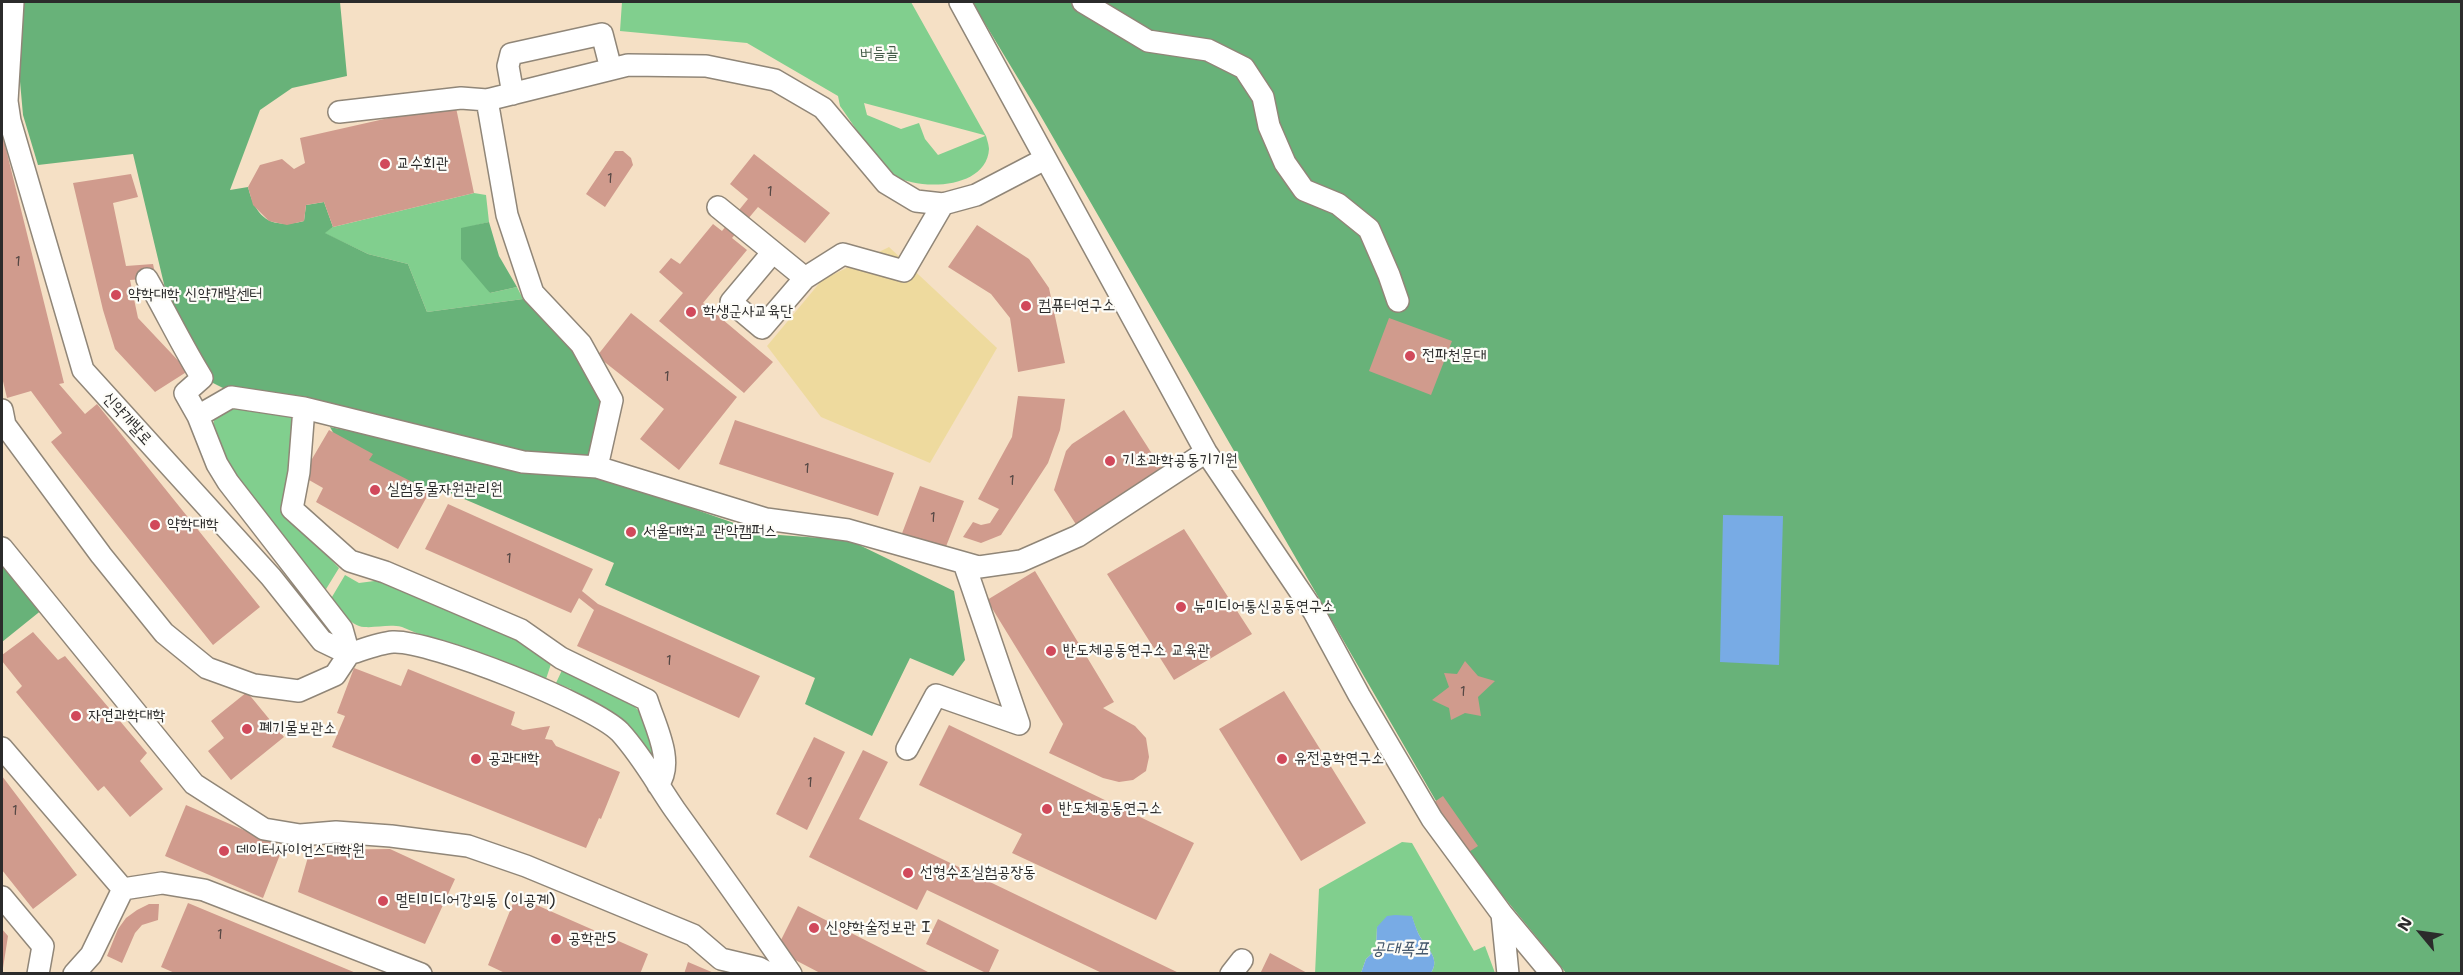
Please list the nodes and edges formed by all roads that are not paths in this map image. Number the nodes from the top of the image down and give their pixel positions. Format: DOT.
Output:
graph roads {
  1 [pos="13,2"];
  2 [pos="960,2"];
  3 [pos="1083,2"];
  4 [pos="611,69"];
  5 [pos="513,94"];
  6 [pos="487,100"];
  7 [pos="339,112"];
  8 [pos="1045,159"];
  9 [pos="944,204"];
  10 [pos="718,207"];
  11 [pos="773,252"];
  12 [pos="805,278"];
  13 [pos="147,279"];
  14 [pos="1398,301"];
  15 [pos="304,408"];
  16 [pos="2,410"];
  17 [pos="198,416"];
  18 [pos="1206,452"];
  19 [pos="597,467"];
  20 [pos="2,548"];
  21 [pos="964,563"];
  22 [pos="349,654"];
  23 [pos="2,748"];
  24 [pos="906,749"];
  25 [pos="658,785"];
  26 [pos="123,889"];
  27 [pos="2,897"];
  28 [pos="1502,914"];
  29 [pos="38,974"];
  30 [pos="74,974"];
  31 [pos="421,974"];
  32 [pos="770,974"];
  33 [pos="792,974"];
  34 [pos="1508,974"];
  35 [pos="1552,974"];
  1 -- 22 [label="street, 신약개발로"];
  2 -- 8 [label="street"];
  3 -- 14 [label="street"];
  4 -- 5 [label="street"];
  4 -- 5 [label="street"];
  4 -- 9 [label="street"];
  5 -- 6 [label="street"];
  6 -- 7 [label="street"];
  6 -- 19 [label="street"];
  8 -- 9 [label="street"];
  8 -- 18 [label="street"];
  9 -- 12 [label="street"];
  10 -- 11 [label="street"];
  11 -- 12 [label="street"];
  11 -- 12 [label="street"];
  13 -- 17 [label="street"];
  15 -- 17 [label="street"];
  15 -- 19 [label="street"];
  15 -- 25 [label="street"];
  16 -- 22 [label="street"];
  17 -- 22 [label="street"];
  18 -- 21 [label="street"];
  18 -- 28 [label="street"];
  19 -- 21 [label="street"];
  20 -- 32 [label="street"];
  21 -- 24 [label="street"];
  22 -- 25 [label="street"];
  23 -- 26 [label="street"];
  25 -- 33 [label="street"];
  26 -- 30 [label="street"];
  26 -- 31 [label="street"];
  27 -- 29 [label="street"];
  28 -- 34 [label="street"];
  28 -- 35 [label="street"];
}
